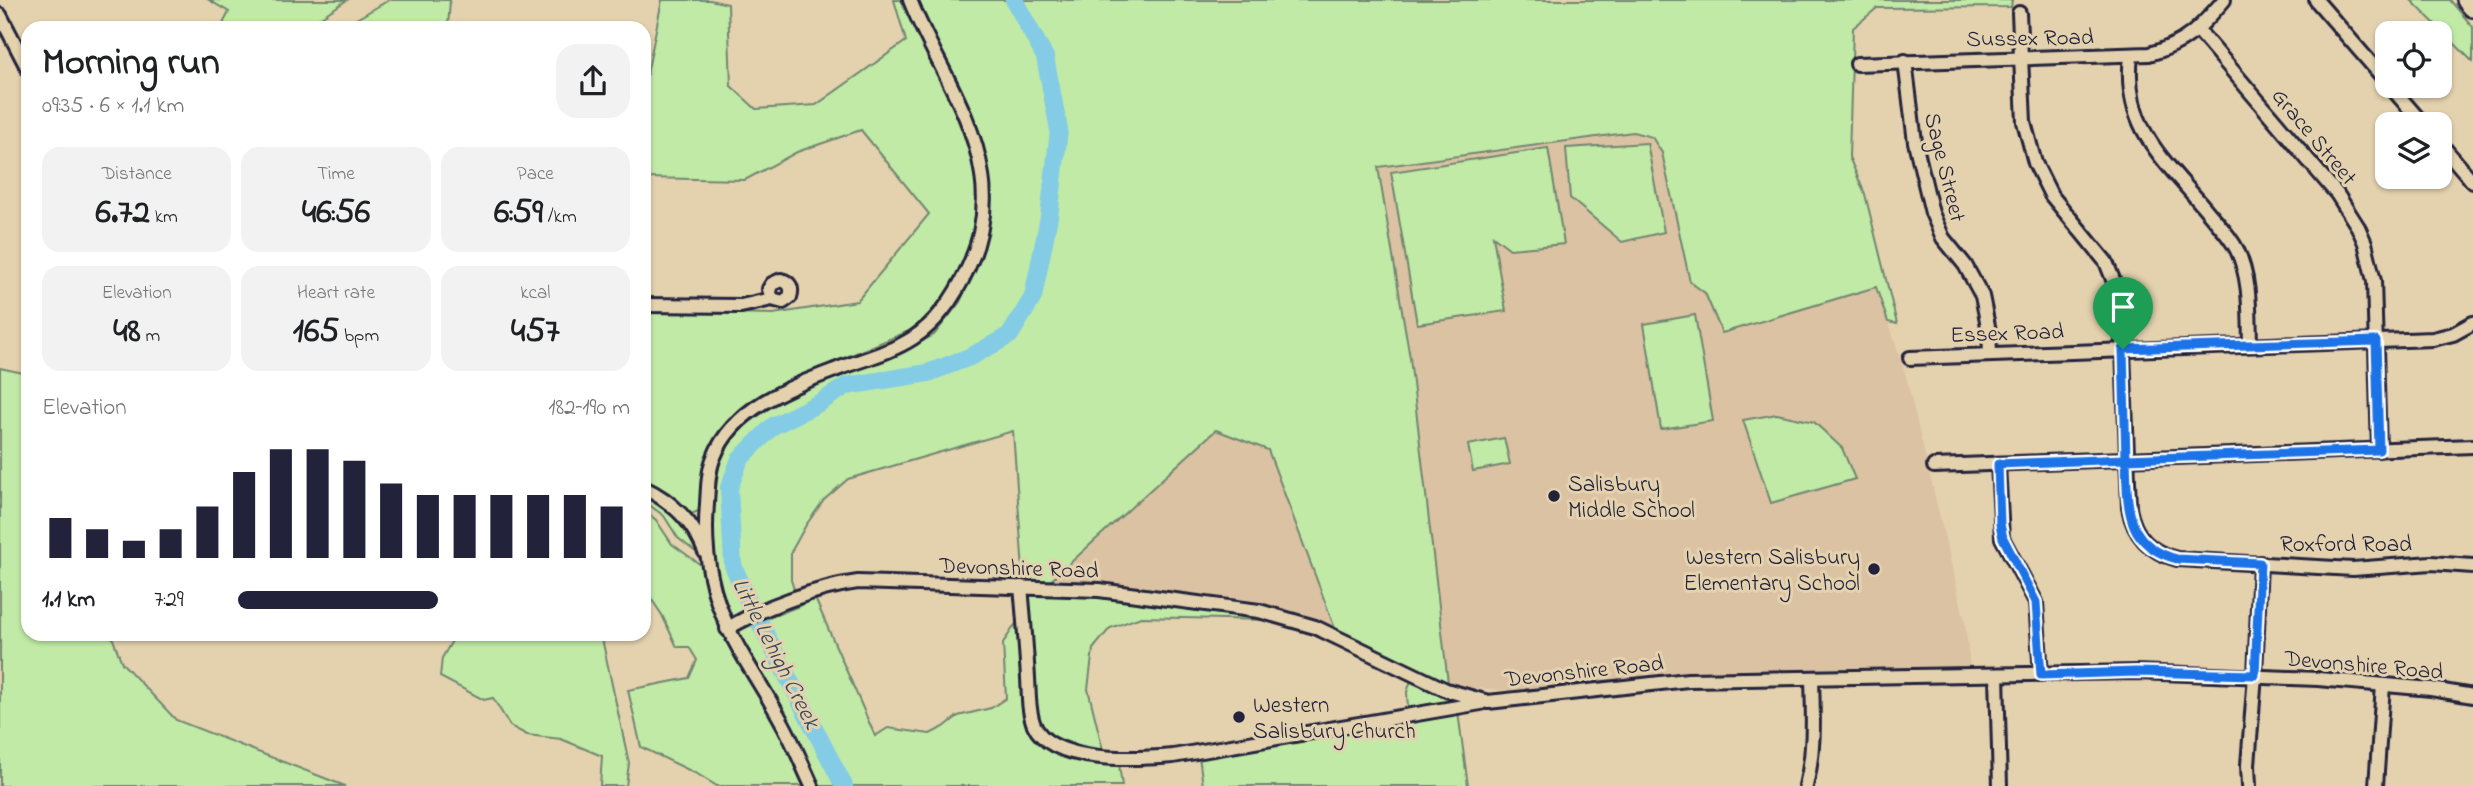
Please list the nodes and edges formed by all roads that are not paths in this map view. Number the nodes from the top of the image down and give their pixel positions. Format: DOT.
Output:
graph roads {
  1 [pos="910,0"];
  2 [pos="2224,0"];
  3 [pos="2316,0"];
  4 [pos="2467,0"];
  5 [pos="2473,7"];
  6 [pos="2019,13"];
  7 [pos="0,15"];
  8 [pos="2198,30"];
  9 [pos="21,56"];
  10 [pos="2131,56"];
  11 [pos="2022,58"];
  12 [pos="1905,61"];
  13 [pos="1857,64"];
  14 [pos="2375,68"];
  15 [pos="2401,98"];
  16 [pos="2413,112"];
  17 [pos="2452,157"];
  18 [pos="2473,182"];
  19 [pos="772,299"];
  20 [pos="651,305"];
  21 [pos="2473,323"];
  22 [pos="2376,341"];
  23 [pos="2250,344"];
  24 [pos="2123,349"];
  25 [pos="1990,354"];
  26 [pos="1910,358"];
  27 [pos="2473,446"];
  28 [pos="2379,450"];
  29 [pos="2126,459"];
  30 [pos="1998,464"];
  31 [pos="1934,466"];
  32 [pos="651,492"];
  33 [pos="2260,563"];
  34 [pos="709,565"];
  35 [pos="2473,566"];
  36 [pos="1021,587"];
  37 [pos="732,626"];
  38 [pos="1997,675"];
  39 [pos="2041,675"];
  40 [pos="2255,675"];
  41 [pos="1812,678"];
  42 [pos="2382,685"];
  43 [pos="2473,696"];
  44 [pos="1488,702"];
  45 [pos="812,786"];
  46 [pos="1806,786"];
  47 [pos="2000,786"];
  48 [pos="2249,786"];
  49 [pos="2376,786"];
  1 -- 34 [label="street"];
  2 -- 8 [label="street, Sussex Road"];
  3 -- 14 [label="street"];
  4 -- 5 [label="highway"];
  6 -- 11 [label="street, Roxford Road"];
  7 -- 9 [label="street"];
  8 -- 10 [label="street, Sussex Road"];
  8 -- 22 [label="street, Grace Street"];
  10 -- 11 [label="street, Sussex Road"];
  10 -- 23 [label="street"];
  11 -- 12 [label="street, Sussex Road"];
  11 -- 24 [label="street, Roxford Road"];
  12 -- 13 [label="street, Sussex Road"];
  12 -- 25 [label="street, Sage Street"];
  15 -- 16 [label="street"];
  17 -- 18 [label="street"];
  19 -- 20 [label="street"];
  21 -- 22 [label="street, Essex Road"];
  22 -- 23 [label="street, Essex Road"];
  22 -- 28 [label="street, Grace Street"];
  23 -- 24 [label="street, Essex Road"];
  24 -- 25 [label="street, Essex Road"];
  24 -- 29 [label="street, Roxford Road"];
  25 -- 26 [label="street, Essex Road"];
  27 -- 28 [label="street"];
  28 -- 29 [label="street"];
  29 -- 30 [label="street"];
  29 -- 33 [label="street, Roxford Road"];
  30 -- 31 [label="street"];
  30 -- 39 [label="street"];
  32 -- 34 [label="street"];
  33 -- 35 [label="street, Roxford Road"];
  33 -- 40 [label="street"];
  34 -- 37 [label="street"];
  36 -- 37 [label="street, Devonshire Road"];
  36 -- 44 [label="street, Devonshire Road"];
  36 -- 44 [label="street"];
  37 -- 45 [label="street"];
  38 -- 39 [label="street, Devonshire Road"];
  38 -- 41 [label="street, Devonshire Road"];
  38 -- 47 [label="street"];
  39 -- 40 [label="street, Devonshire Road"];
  40 -- 42 [label="street, Devonshire Road"];
  40 -- 48 [label="street"];
  41 -- 44 [label="street, Devonshire Road"];
  41 -- 46 [label="street"];
  42 -- 43 [label="street, Devonshire Road"];
  42 -- 49 [label="street"];
}
